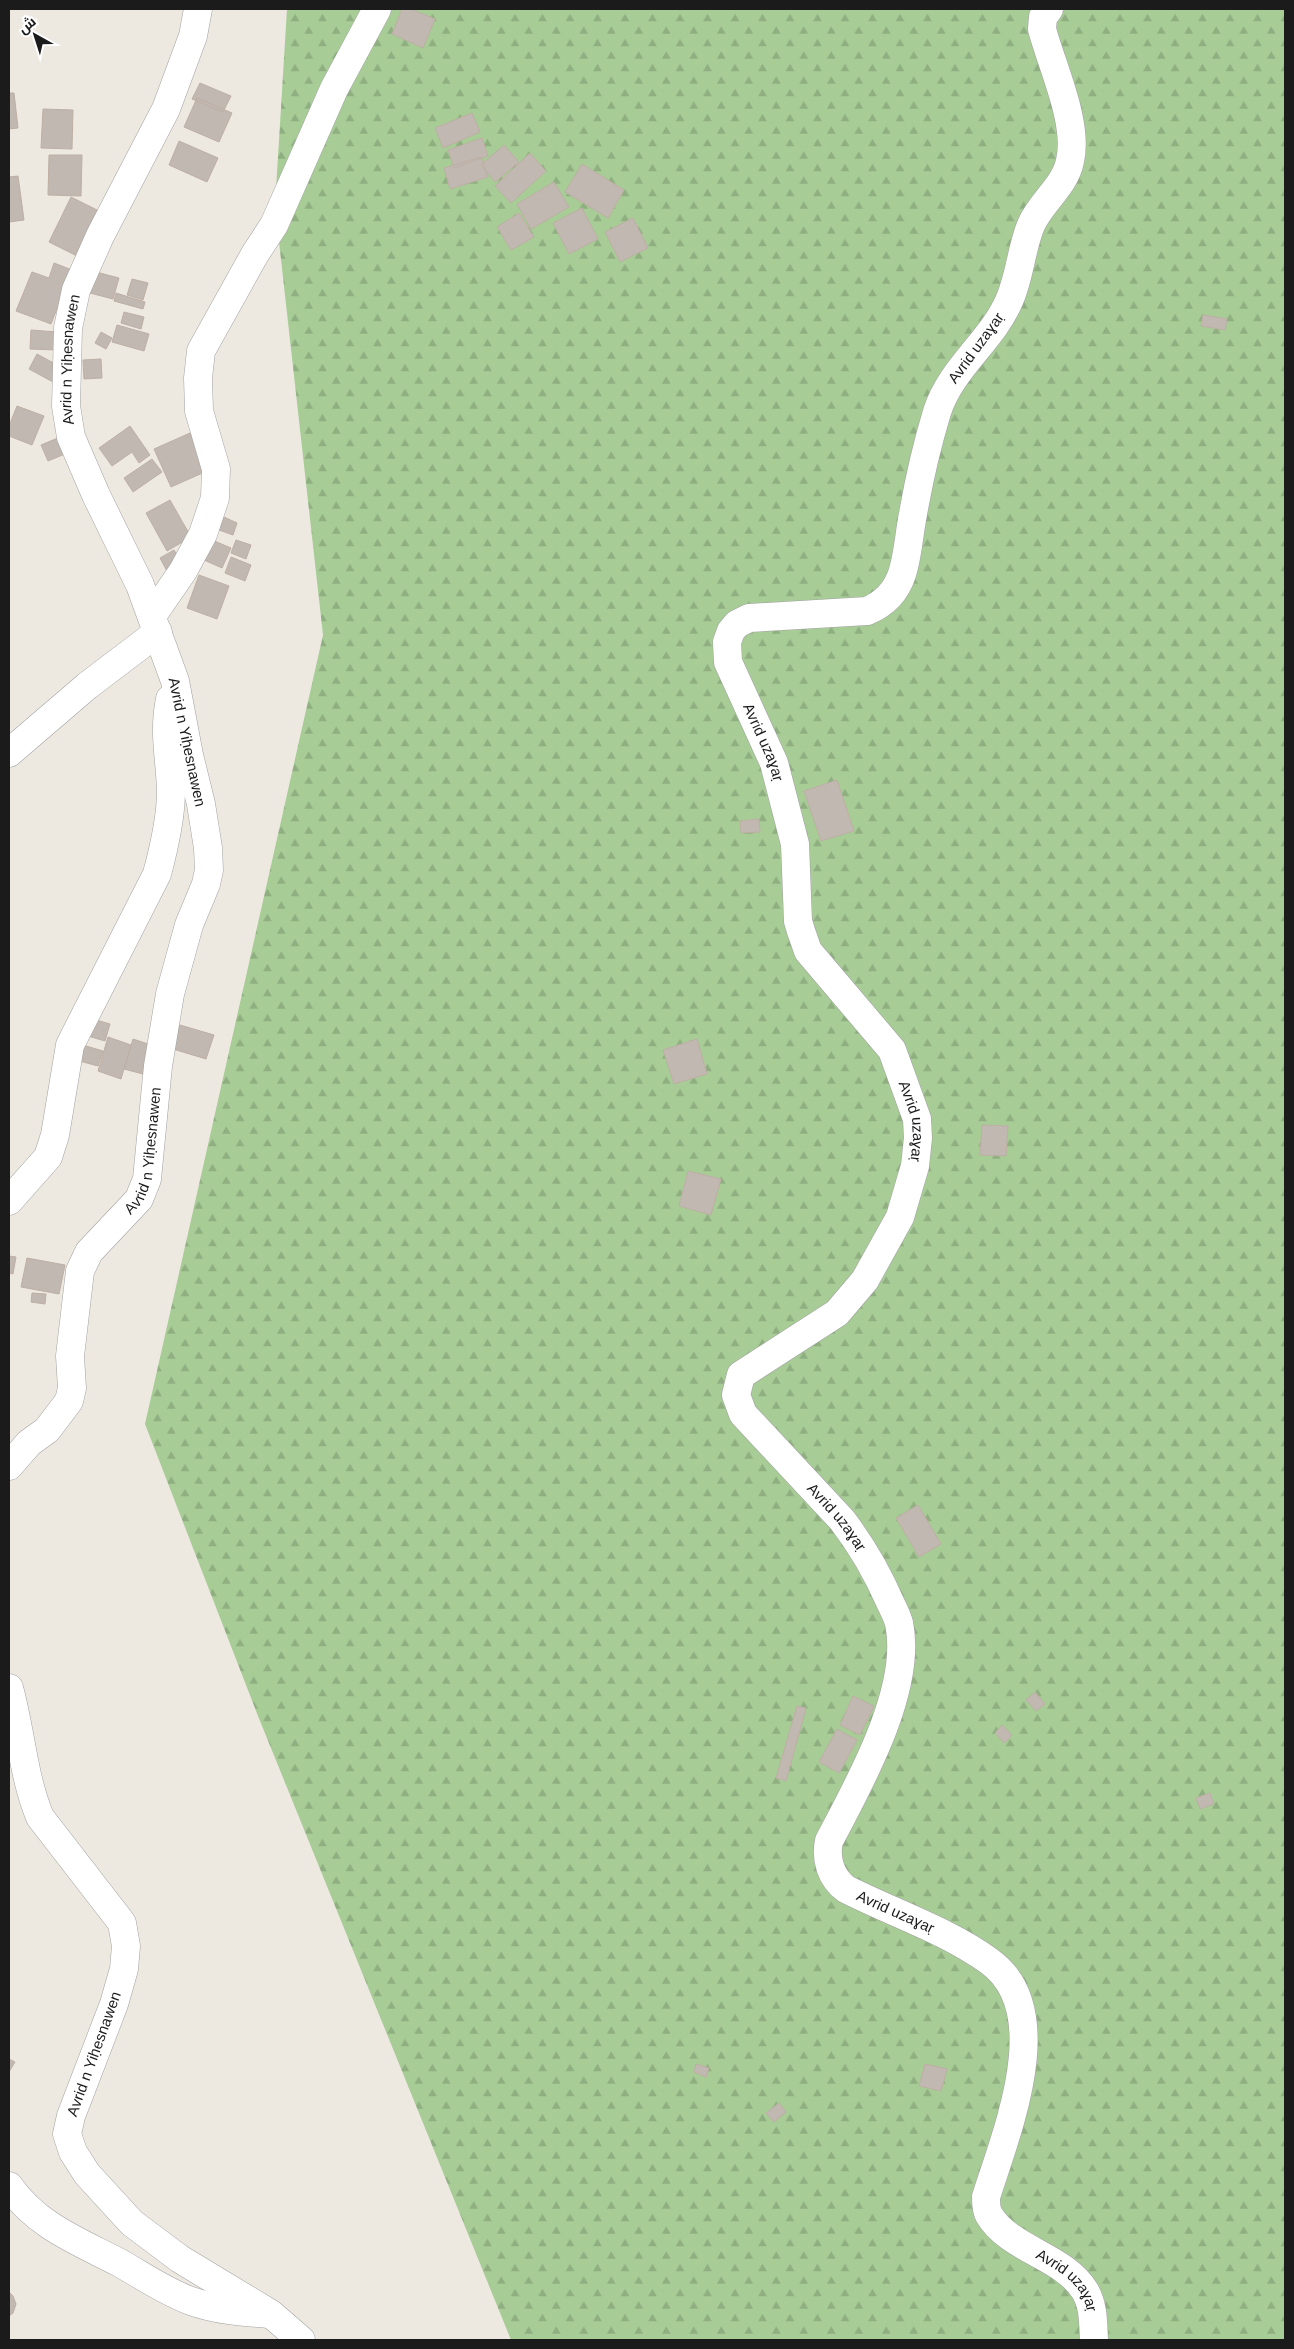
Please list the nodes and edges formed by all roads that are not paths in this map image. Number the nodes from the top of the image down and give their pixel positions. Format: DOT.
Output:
graph roads {
  1 [pos="198,9"];
  2 [pos="378,9"];
  3 [pos="1049,9"];
  4 [pos="155,624"];
  5 [pos="175,681"];
  6 [pos="9,753"];
  7 [pos="9,1202"];
  8 [pos="9,1466"];
  9 [pos="9,1688"];
  10 [pos="9,2186"];
  11 [pos="271,2314"];
  12 [pos="301,2340"];
  13 [pos="1094,2340"];
  1 -- 4 [label="street, Avrid n Yiḥesnawen"];
  2 -- 4 [label="street"];
  3 -- 13 [label="street, Avrid uzaɣaṛ"];
  4 -- 5 [label="street, Avrid n Yiḥesnawen"];
  4 -- 6 [label="street"];
  5 -- 7 [label="street"];
  5 -- 8 [label="street, Avrid n Yiḥesnawen"];
  9 -- 11 [label="street, Avrid n Yiḥesnawen"];
  10 -- 11 [label="street"];
  11 -- 12 [label="street, Avrid n Yiḥesnawen"];
}
